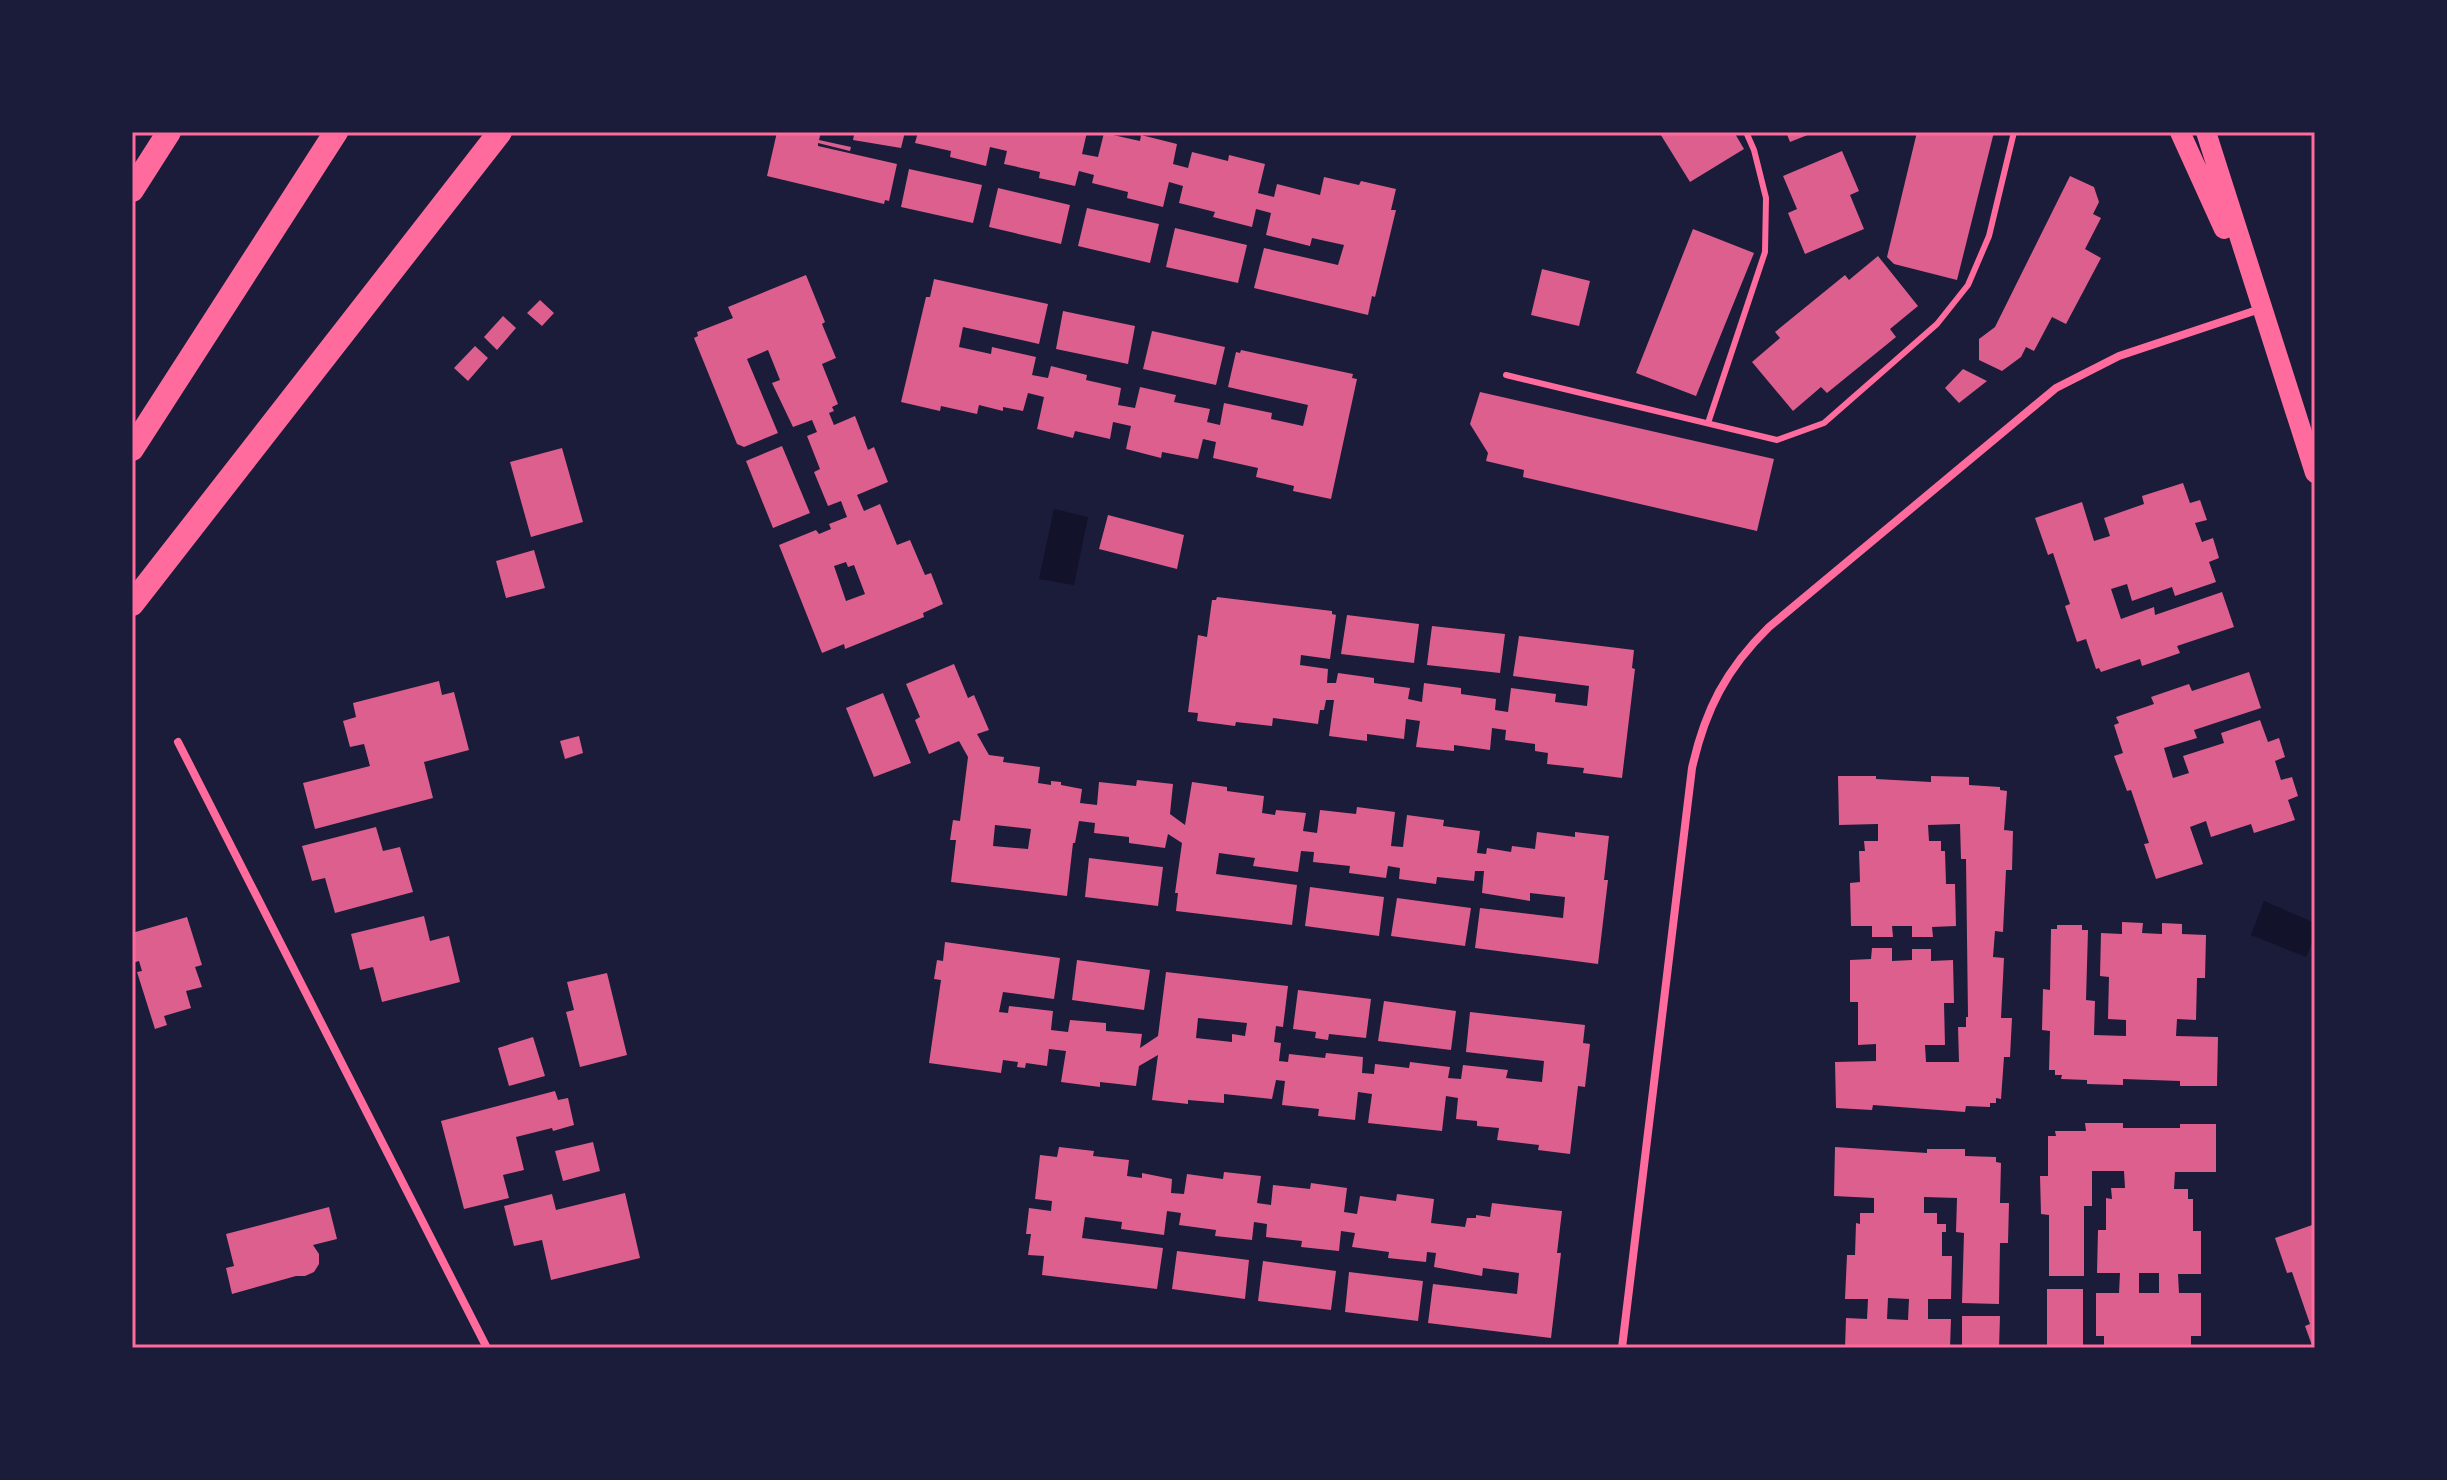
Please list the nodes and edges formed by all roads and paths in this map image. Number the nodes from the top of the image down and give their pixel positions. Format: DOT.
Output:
graph roads {
  1 [pos="169,132"];
  2 [pos="336,132"];
  3 [pos="500,132"];
  4 [pos="1746,132"];
  5 [pos="2014,132"];
  6 [pos="2180,132"];
  7 [pos="2206,132"];
  8 [pos="132,190"];
  9 [pos="2261,309"];
  10 [pos="1506,375"];
  11 [pos="1708,423"];
  12 [pos="132,449"];
  13 [pos="2315,473"];
  14 [pos="132,604"];
  15 [pos="178,742"];
  16 [pos="487,1348"];
  17 [pos="1622,1348"];
  1 -- 8 [label="highway"];
  2 -- 12 [label="highway"];
  3 -- 14 [label="highway"];
  4 -- 11 [label="lane"];
  5 -- 11 [label="lane"];
  6 -- 9 [label="main road"];
  7 -- 9 [label="main road"];
  9 -- 13 [label="main road"];
  9 -- 17 [label="street"];
  10 -- 11 [label="lane"];
  15 -- 16 [label="street"];
}
